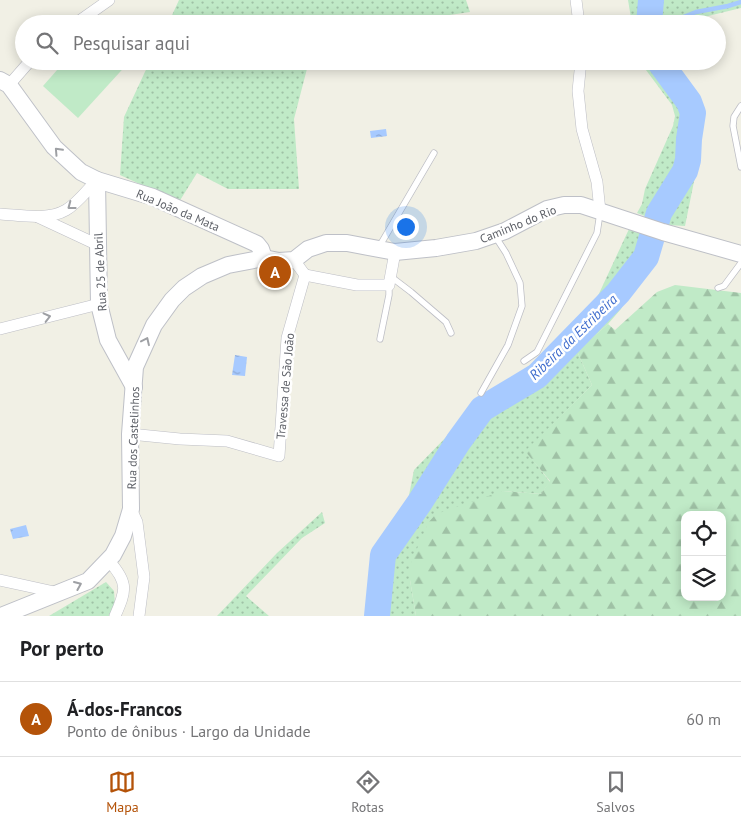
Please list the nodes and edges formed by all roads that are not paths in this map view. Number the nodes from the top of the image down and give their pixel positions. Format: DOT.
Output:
graph roads {
  1 [pos="576,0"];
  2 [pos="105,1"];
  3 [pos="87,15"];
  4 [pos="578,15"];
  5 [pos="19,70"];
  6 [pos="580,70"];
  7 [pos="5,82"];
  8 [pos="741,106"];
  9 [pos="434,153"];
  10 [pos="741,167"];
  11 [pos="97,180"];
  12 [pos="600,211"];
  13 [pos="0,214"];
  14 [pos="37,216"];
  15 [pos="494,235"];
  16 [pos="98,245"];
  17 [pos="378,249"];
  18 [pos="260,251"];
  19 [pos="395,252"];
  20 [pos="741,254"];
  21 [pos="294,260"];
  22 [pos="741,263"];
  23 [pos="305,275"];
  24 [pos="389,281"];
  25 [pos="718,288"];
  26 [pos="99,304"];
  27 [pos="0,329"];
  28 [pos="451,333"];
  29 [pos="380,339"];
  30 [pos="524,361"];
  31 [pos="134,387"];
  32 [pos="481,393"];
  33 [pos="130,434"];
  34 [pos="131,509"];
  35 [pos="109,561"];
  36 [pos="0,580"];
  37 [pos="59,593"];
  38 [pos="1,616"];
  39 [pos="115,616"];
  40 [pos="139,616"];
  1 -- 4 [label="street"];
  2 -- 3 [label="street"];
  5 -- 7 [label="street"];
  6 -- 12 [label="street"];
  11 -- 7 [label="street, Rua João da Mata, one-way"];
  8 -- 10 [label="lane"];
  9 -- 17 [label="lane"];
  11 -- 14 [label="street, one-way"];
  11 -- 16 [label="street, Rua 25 de Abril"];
  11 -- 18 [label="street, Rua João da Mata"];
  12 -- 15 [label="street, Caminho do Rio"];
  12 -- 20 [label="street, Caminho do Rio"];
  12 -- 30 [label="lane"];
  13 -- 14 [label="street"];
  14 -- 16 [label="street"];
  15 -- 19 [label="street, Caminho do Rio"];
  15 -- 32 [label="lane"];
  16 -- 26 [label="street, Rua 25 de Abril"];
  17 -- 19 [label="street, Caminho do Rio"];
  17 -- 21 [label="street, Caminho do Rio"];
  18 -- 21 [label="street"];
  31 -- 18 [label="street, Rua dos Castelinhos, one-way"];
  19 -- 24 [label="street"];
  21 -- 23 [label="street"];
  22 -- 25 [label="lane"];
  23 -- 24 [label="street"];
  23 -- 33 [label="street, Travessa de São João"];
  24 -- 28 [label="lane"];
  24 -- 29 [label="lane"];
  27 -- 26 [label="street, one-way"];
  26 -- 31 [label="street, Rua 25 de Abril"];
  31 -- 33 [label="street, Rua dos Castelinhos"];
  33 -- 34 [label="street, Rua dos Castelinhos"];
  34 -- 35 [label="street, Rua dos Castelinhos"];
  34 -- 40 [label="street"];
  37 -- 35 [label="street, Rua dos Castelinhos, one-way"];
  35 -- 39 [label="street"];
  36 -- 37 [label="street"];
  37 -- 38 [label="street, Rua dos Castelinhos"];
}
